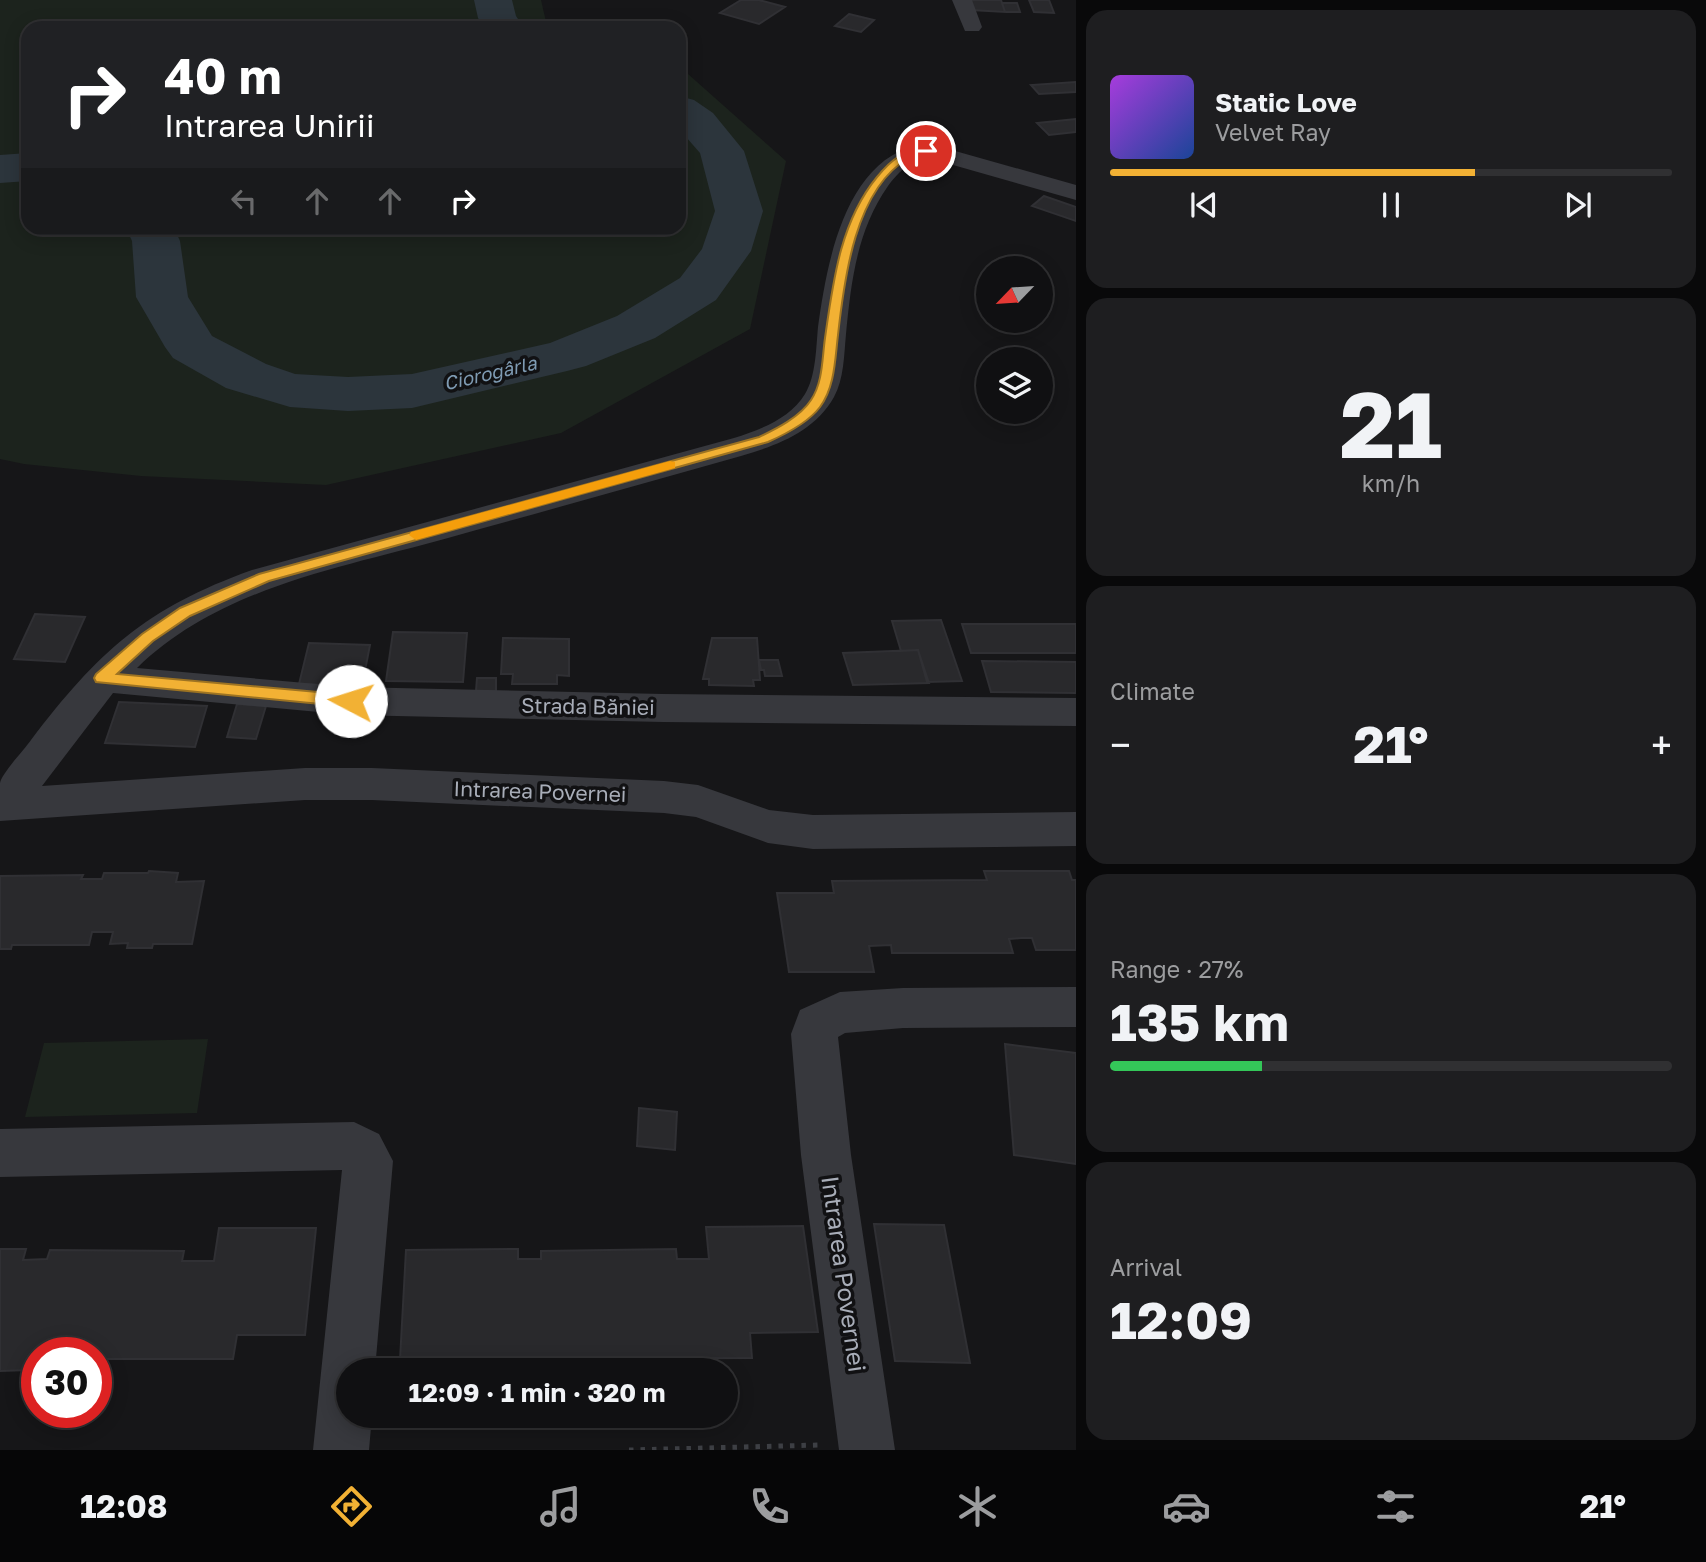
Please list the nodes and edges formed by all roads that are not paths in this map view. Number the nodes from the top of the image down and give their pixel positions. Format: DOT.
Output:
graph roads {
  1 [pos="961,0"];
  2 [pos="972,27"];
  3 [pos="1076,193"];
  4 [pos="102,678"];
  5 [pos="1076,712"];
  6 [pos="0,804"];
  7 [pos="1076,830"];
  8 [pos="1076,1007"];
  9 [pos="0,1153"];
  10 [pos="349,1358"];
  11 [pos="343,1428"];
  12 [pos="867,1447"];
  13 [pos="341,1450"];
  1 -- 2 [label="street"];
  3 -- 4 [label="street"];
  4 -- 5 [label="street, Strada Băniei"];
  4 -- 6 [label="street"];
  6 -- 7 [label="street, Intrarea Povernei"];
  8 -- 12 [label="street, Intrarea Povernei"];
  9 -- 10 [label="street"];
  11 -- 13 [label="street"];
}
